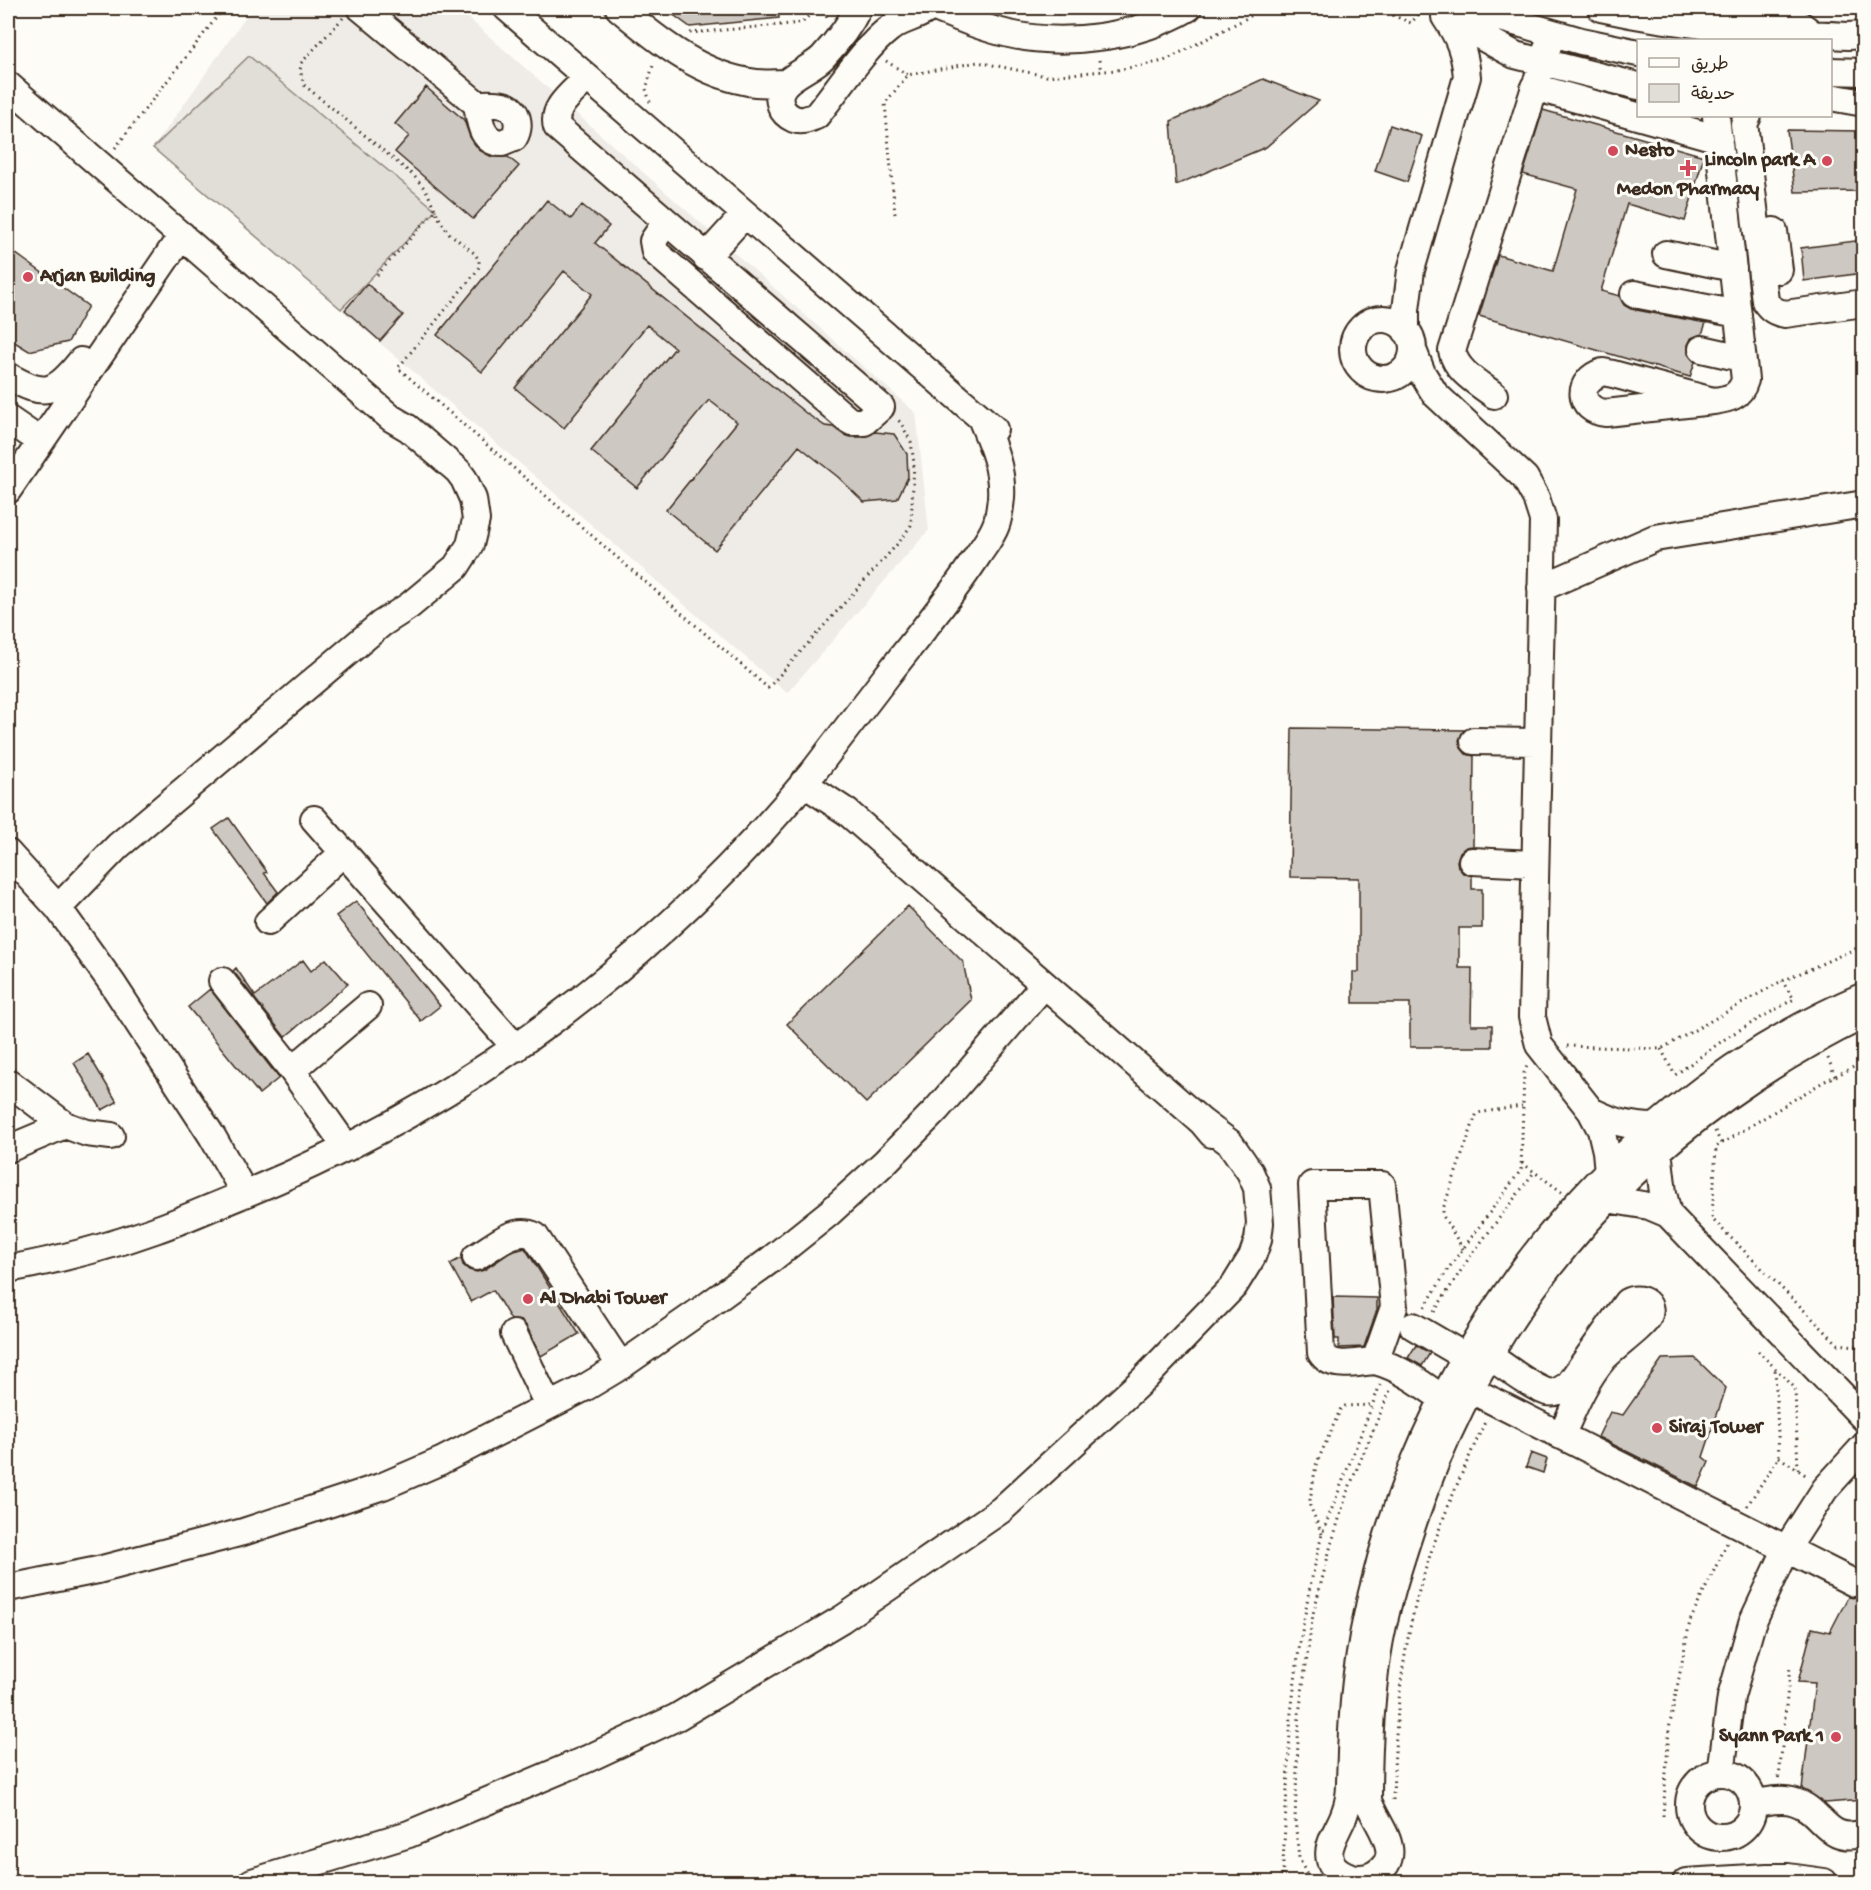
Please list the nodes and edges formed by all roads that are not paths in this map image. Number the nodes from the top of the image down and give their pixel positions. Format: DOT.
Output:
graph roads {
  1 [pos="507,8"];
  2 [pos="619,8"];
  3 [pos="858,8"];
  4 [pos="930,8"];
  5 [pos="935,8"];
  6 [pos="1188,8"];
  7 [pos="1601,8"];
  8 [pos="1723,8"];
  9 [pos="1442,10"];
  10 [pos="353,12"];
  11 [pos="1552,33"];
  12 [pos="1812,34"];
  13 [pos="1863,35"];
  14 [pos="1637,52"];
  15 [pos="1515,55"];
  16 [pos="1542,62"];
  17 [pos="1832,71"];
  18 [pos="1863,72"];
  19 [pos="1467,77"];
  20 [pos="587,78"];
  21 [pos="784,83"];
  22 [pos="8,85"];
  23 [pos="1637,86"];
  24 [pos="1534,87"];
  25 [pos="1832,97"];
  26 [pos="1863,103"];
  27 [pos="477,105"];
  28 [pos="1637,110"];
  29 [pos="1671,117"];
  30 [pos="1748,117"];
  31 [pos="1755,117"];
  32 [pos="1717,127"];
  33 [pos="745,214"];
  34 [pos="666,222"];
  35 [pos="182,235"];
  36 [pos="1666,254"];
  37 [pos="706,257"];
  38 [pos="1732,268"];
  39 [pos="1411,270"];
  40 [pos="1779,270"];
  41 [pos="1863,288"];
  42 [pos="1834,291"];
  43 [pos="1634,294"];
  44 [pos="1863,303"];
  45 [pos="1738,314"];
  46 [pos="1372,321"];
  47 [pos="1409,340"];
  48 [pos="107,346"];
  49 [pos="1702,349"];
  50 [pos="1742,358"];
  51 [pos="8,375"];
  52 [pos="1384,378"];
  53 [pos="1435,394"];
  54 [pos="1494,395"];
  55 [pos="1713,401"];
  56 [pos="8,419"];
  57 [pos="40,441"];
  58 [pos="8,490"];
  59 [pos="1863,504"];
  60 [pos="1541,588"];
  61 [pos="1474,749"];
  62 [pos="1537,750"];
  63 [pos="808,777"];
  64 [pos="314,819"];
  65 [pos="344,852"];
  66 [pos="8,853"];
  67 [pos="1472,868"];
  68 [pos="1535,870"];
  69 [pos="52,901"];
  70 [pos="268,922"];
  71 [pos="222,981"];
  72 [pos="1044,985"];
  73 [pos="1863,996"];
  74 [pos="368,1006"];
  75 [pos="1863,1015"];
  76 [pos="516,1048"];
  77 [pos="292,1070"];
  78 [pos="8,1082"];
  79 [pos="1591,1111"];
  80 [pos="65,1125"];
  81 [pos="111,1136"];
  82 [pos="1657,1138"];
  83 [pos="347,1148"];
  84 [pos="8,1149"];
  85 [pos="1608,1172"];
  86 [pos="236,1197"];
  87 [pos="1607,1199"];
  88 [pos="1668,1214"];
  89 [pos="476,1257"];
  90 [pos="8,1269"];
  91 [pos="1418,1329"];
  92 [pos="514,1334"];
  93 [pos="1477,1356"];
  94 [pos="621,1366"];
  95 [pos="1387,1366"];
  96 [pos="1469,1389"];
  97 [pos="1443,1399"];
  98 [pos="548,1405"];
  99 [pos="1863,1418"];
  100 [pos="1561,1436"];
  101 [pos="1863,1446"];
  102 [pos="1787,1548"];
  103 [pos="1854,1583"];
  104 [pos="8,1588"];
  105 [pos="1721,1773"];
  106 [pos="1765,1802"];
  107 [pos="1863,1833"];
  108 [pos="252,1882"];
  109 [pos="1686,1882"];
  110 [pos="1824,1882"];
  1 -- 20 [label="street"];
  2 -- 21 [label="street"];
  3 -- 21 [label="street"];
  4 -- 21 [label="street"];
  5 -- 6 [label="street"];
  7 -- 12 [label="street"];
  8 -- 12 [label="street"];
  9 -- 11 [label="street"];
  9 -- 15 [label="street"];
  9 -- 19 [label="street"];
  10 -- 27 [label="street"];
  11 -- 14 [label="street"];
  11 -- 16 [label="street"];
  12 -- 13 [label="street"];
  15 -- 16 [label="street"];
  15 -- 19 [label="street"];
  16 -- 23 [label="street"];
  16 -- 24 [label="street"];
  17 -- 18 [label="street"];
  19 -- 39 [label="street"];
  20 -- 33 [label="street"];
  20 -- 34 [label="street"];
  22 -- 35 [label="street"];
  24 -- 28 [label="street"];
  24 -- 54 [label="street"];
  25 -- 26 [label="street"];
  29 -- 32 [label="street"];
  30 -- 44 [label="street"];
  31 -- 40 [label="street"];
  32 -- 38 [label="street"];
  33 -- 37 [label="street"];
  33 -- 63 [label="street"];
  34 -- 37 [label="street"];
  34 -- 37 [label="street"];
  35 -- 48 [label="street"];
  35 -- 69 [label="street"];
  36 -- 38 [label="street"];
  38 -- 45 [label="street"];
  39 -- 46 [label="street"];
  39 -- 47 [label="street"];
  41 -- 42 [label="street"];
  43 -- 45 [label="street"];
  45 -- 50 [label="street"];
  46 -- 47 [label="street"];
  46 -- 52 [label="street"];
  47 -- 52 [label="street"];
  47 -- 53 [label="street"];
  48 -- 51 [label="street"];
  48 -- 57 [label="street"];
  49 -- 50 [label="street"];
  50 -- 55 [label="street"];
  52 -- 53 [label="street"];
  53 -- 60 [label="street"];
  56 -- 57 [label="street"];
  57 -- 58 [label="street"];
  59 -- 60 [label="street"];
  60 -- 62 [label="street"];
  61 -- 62 [label="street"];
  62 -- 68 [label="street"];
  63 -- 72 [label="street"];
  63 -- 76 [label="street"];
  64 -- 65 [label="street"];
  65 -- 70 [label="street"];
  65 -- 76 [label="street"];
  66 -- 69 [label="street"];
  67 -- 68 [label="street"];
  68 -- 79 [label="street"];
  69 -- 86 [label="street"];
  71 -- 77 [label="street"];
  72 -- 94 [label="street"];
  72 -- 108 [label="street"];
  73 -- 82 [label="street"];
  74 -- 77 [label="street"];
  75 -- 82 [label="street"];
  76 -- 83 [label="street"];
  77 -- 83 [label="street"];
  78 -- 80 [label="street"];
  79 -- 82 [label="street"];
  79 -- 85 [label="street"];
  80 -- 81 [label="street"];
  80 -- 84 [label="street"];
  82 -- 85 [label="street"];
  82 -- 87 [label="street"];
  82 -- 88 [label="street"];
  83 -- 86 [label="street"];
  85 -- 93 [label="street"];
  86 -- 90 [label="street"];
  87 -- 88 [label="street"];
  87 -- 93 [label="street"];
  88 -- 99 [label="street"];
  89 -- 94 [label="street"];
  91 -- 93 [label="street"];
  92 -- 98 [label="street"];
  93 -- 96 [label="street"];
  93 -- 97 [label="street"];
  93 -- 100 [label="street"];
  94 -- 98 [label="street"];
  95 -- 95 [label="street"];
  95 -- 97 [label="street"];
  96 -- 97 [label="street"];
  96 -- 100 [label="street"];
  98 -- 104 [label="street"];
  100 -- 102 [label="street"];
  101 -- 102 [label="street"];
  102 -- 103 [label="street"];
  102 -- 105 [label="street"];
  105 -- 106 [label="street"];
  105 -- 106 [label="street"];
  106 -- 107 [label="street"];
  109 -- 110 [label="street"];
}
